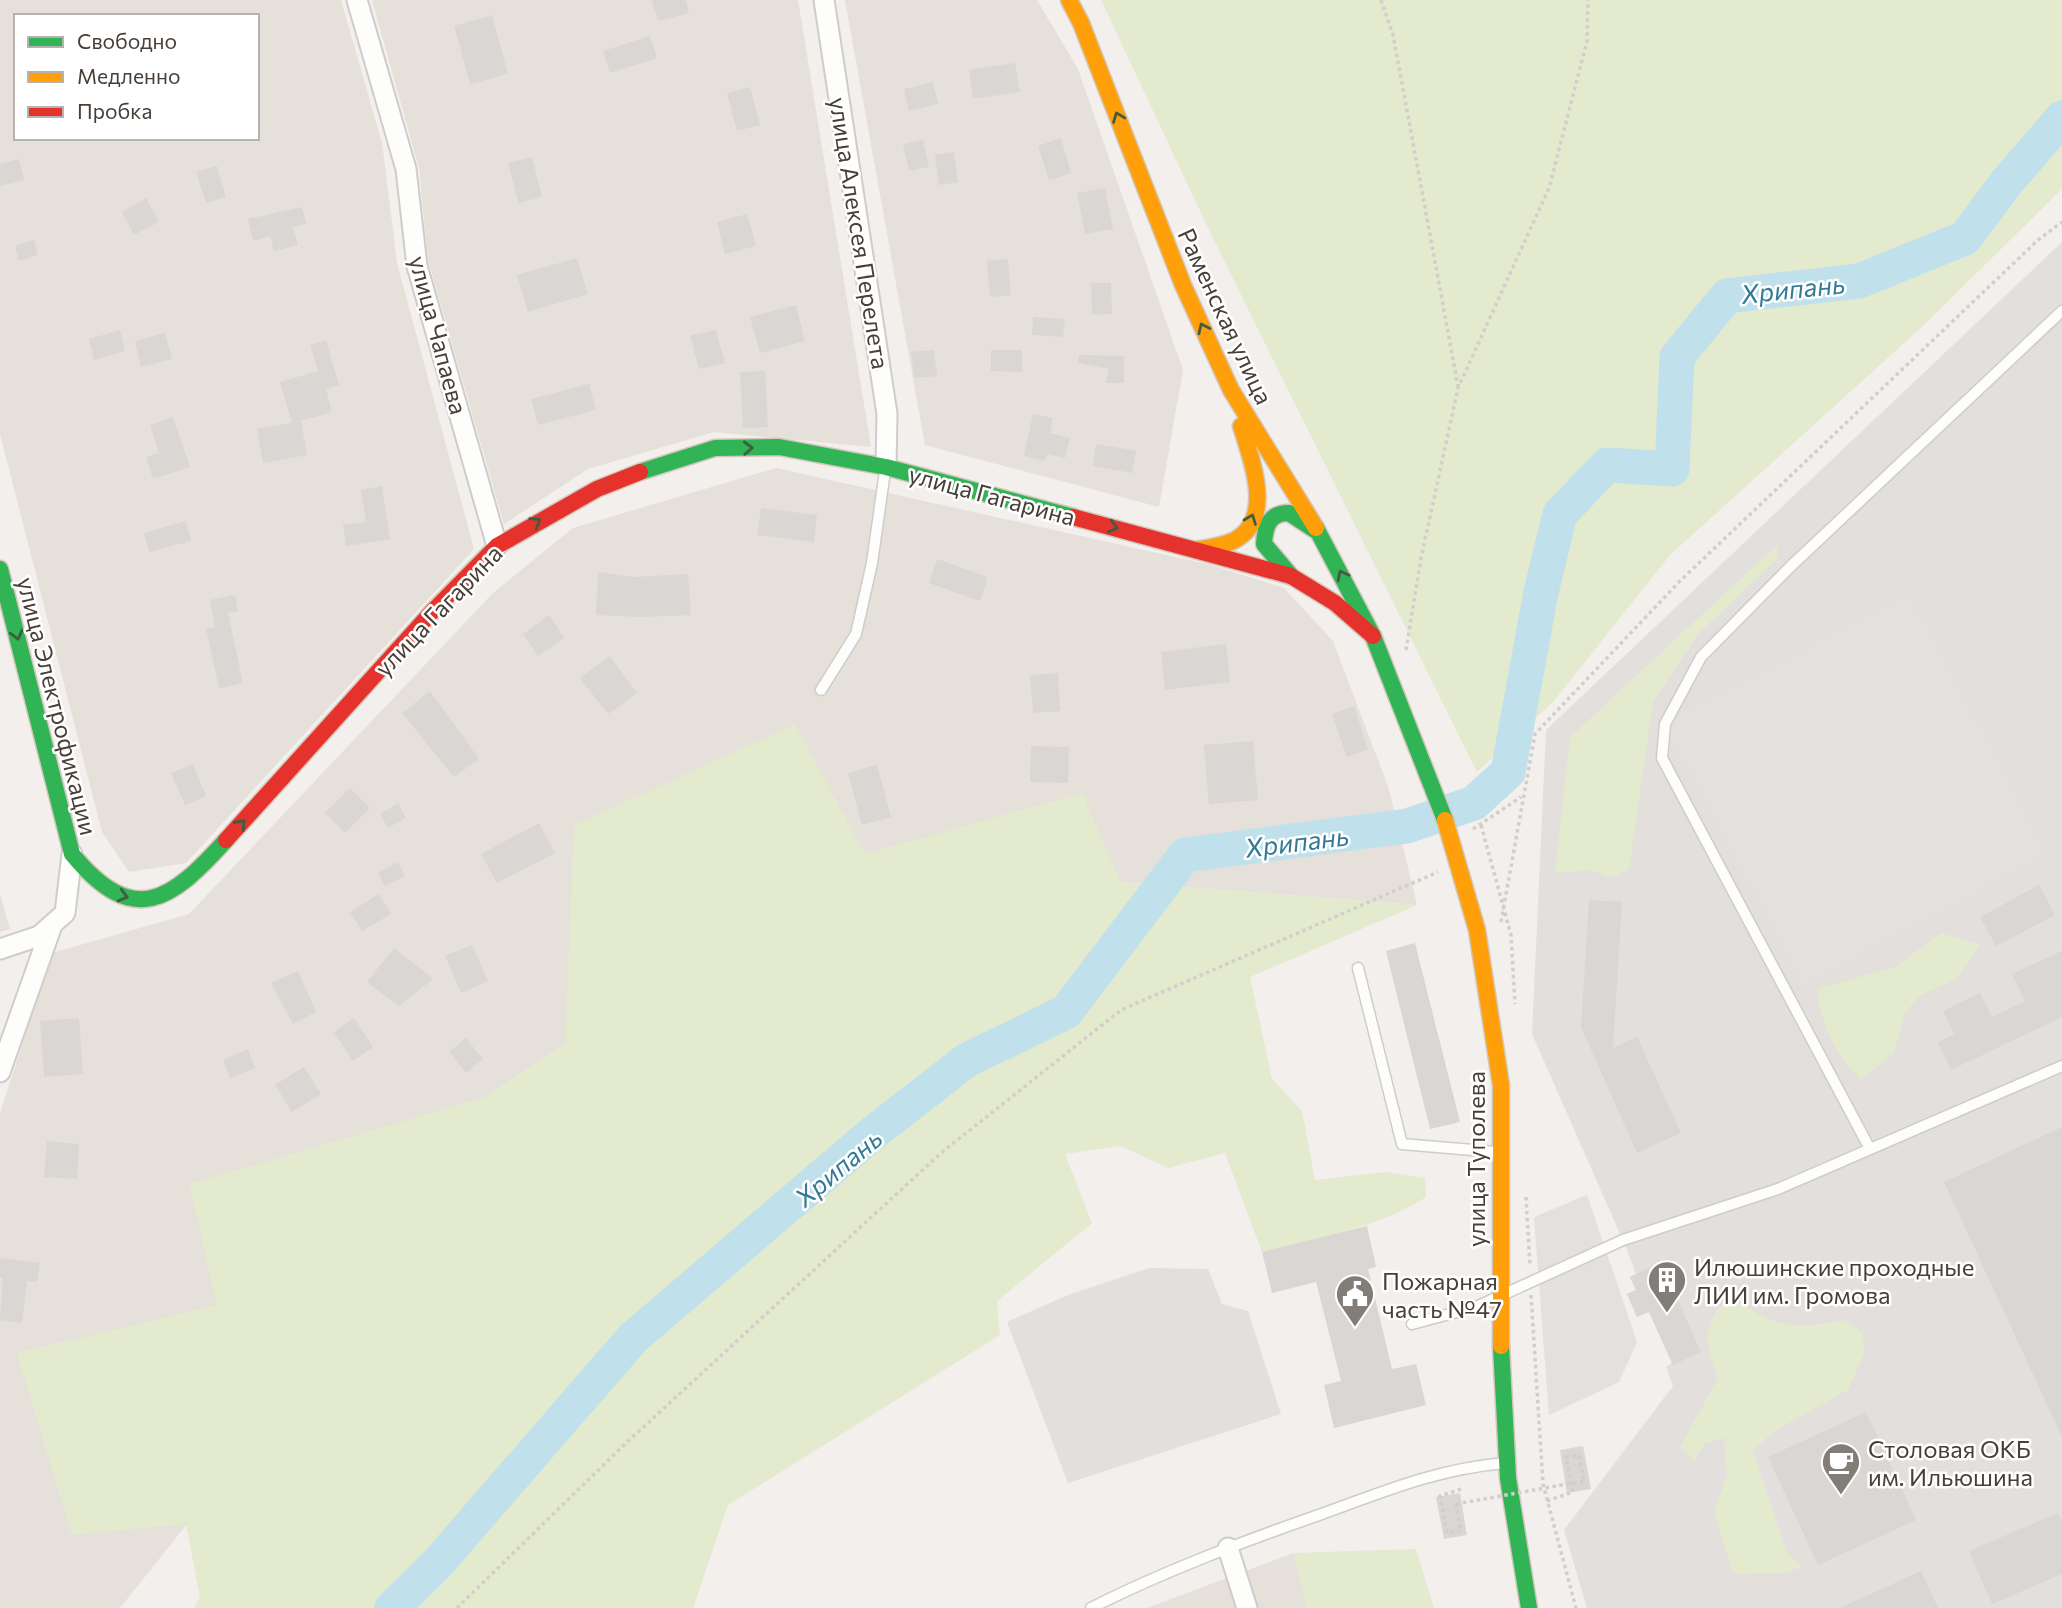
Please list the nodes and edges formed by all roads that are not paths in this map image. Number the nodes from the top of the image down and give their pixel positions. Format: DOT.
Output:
graph roads {
  1 [pos="357,0"];
  2 [pos="824,0"];
  3 [pos="1069,0"];
  4 [pos="2062,311"];
  5 [pos="1231,390"];
  6 [pos="886,467"];
  7 [pos="1326,544"];
  8 [pos="497,546"];
  9 [pos="1196,550"];
  10 [pos="0,569"];
  11 [pos="1291,576"];
  12 [pos="1373,636"];
  13 [pos="821,690"];
  14 [pos="1398,700"];
  15 [pos="72,854"];
  16 [pos="51,928"];
  17 [pos="0,949"];
  18 [pos="1358,968"];
  19 [pos="2062,1066"];
  20 [pos="0,1072"];
  21 [pos="1870,1149"];
  22 [pos="1500,1152"];
  23 [pos="1499,1297"];
  24 [pos="1412,1324"];
  25 [pos="1507,1463"];
  26 [pos="1228,1548"];
  27 [pos="1091,1608"];
  28 [pos="1247,1608"];
  29 [pos="1530,1608"];
  1 -- 8 [label="street, улица Чапаева"];
  2 -- 6 [label="street, улица Алексея Перелета"];
  5 -- 3 [label="main road, Раменская улица, one-way"];
  4 -- 21 [label="lane"];
  5 -- 7 [label="main road, Раменская улица"];
  9 -- 5 [label="main road, one-way"];
  8 -- 6 [label="main road, улица Гагарина, one-way"];
  6 -- 9 [label="main road, улица Гагарина, one-way"];
  6 -- 13 [label="lane"];
  7 -- 11 [label="main road"];
  12 -- 7 [label="main road, Раменская улица, one-way"];
  15 -- 8 [label="main road, улица Гагарина, one-way"];
  9 -- 11 [label="main road, улица Гагарина"];
  10 -- 15 [label="main road, улица Электрофикации, one-way"];
  11 -- 12 [label="main road, улица Гагарина"];
  12 -- 14 [label="main road, Раменская улица"];
  14 -- 22 [label="main road, улица Туполева"];
  15 -- 16 [label="street"];
  16 -- 17 [label="street"];
  16 -- 20 [label="street"];
  18 -- 22 [label="lane"];
  19 -- 21 [label="lane"];
  21 -- 23 [label="lane"];
  22 -- 23 [label="main road, улица Туполева"];
  23 -- 24 [label="lane"];
  23 -- 25 [label="main road, улица Туполева"];
  25 -- 26 [label="lane"];
  25 -- 29 [label="main road, улица Туполева"];
  26 -- 27 [label="lane"];
  26 -- 28 [label="street"];
}
